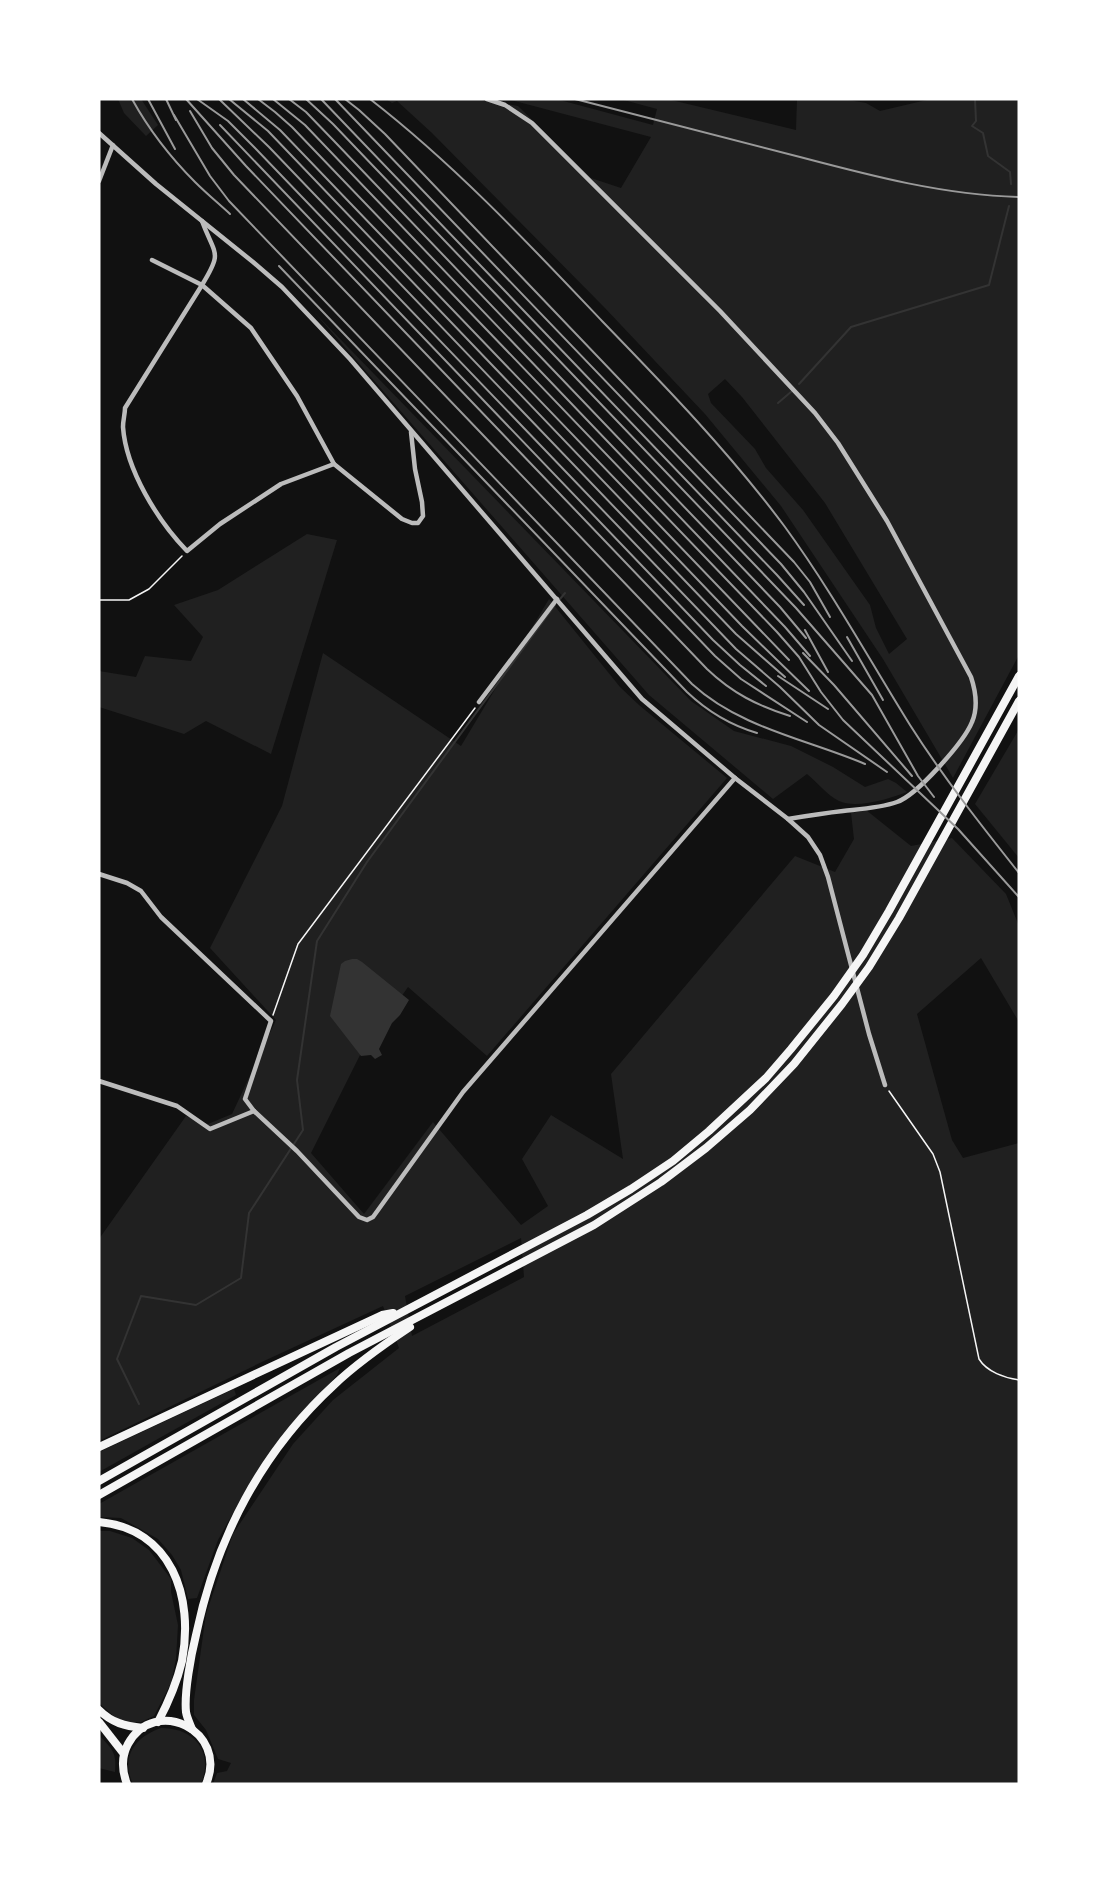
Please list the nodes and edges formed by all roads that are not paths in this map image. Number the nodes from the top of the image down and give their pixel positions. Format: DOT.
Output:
graph roads {
  1 [pos="487,99"];
  2 [pos="99,133"];
  3 [pos="113,145"];
  4 [pos="99,181"];
  5 [pos="202,221"];
  6 [pos="152,260"];
  7 [pos="202,285"];
  8 [pos="411,430"];
  9 [pos="334,464"];
  10 [pos="556,599"];
  11 [pos="1019,676"];
  12 [pos="1019,701"];
  13 [pos="479,702"];
  14 [pos="735,778"];
  15 [pos="788,819"];
  16 [pos="99,873"];
  17 [pos="99,1081"];
  18 [pos="885,1085"];
  19 [pos="254,1111"];
  20 [pos="437,1308"];
  21 [pos="405,1310"];
  22 [pos="99,1447"];
  23 [pos="99,1481"];
  24 [pos="99,1494"];
  25 [pos="99,1522"];
  26 [pos="99,1710"];
  27 [pos="99,1722"];
  28 [pos="158,1722"];
  29 [pos="143,1728"];
  30 [pos="192,1729"];
  31 [pos="124,1754"];
  32 [pos="127,1784"];
  33 [pos="206,1784"];
  1 -- 15 [label="street"];
  2 -- 3 [label="street"];
  3 -- 4 [label="street"];
  3 -- 5 [label="street"];
  5 -- 7 [label="street"];
  5 -- 8 [label="street"];
  6 -- 7 [label="street"];
  7 -- 9 [label="street"];
  7 -- 9 [label="street"];
  8 -- 9 [label="street"];
  8 -- 10 [label="street"];
  10 -- 13 [label="street"];
  10 -- 14 [label="street"];
  11 -- 21 [label="highway"];
  12 -- 20 [label="highway"];
  14 -- 15 [label="street"];
  14 -- 19 [label="street"];
  15 -- 18 [label="street"];
  16 -- 19 [label="street"];
  17 -- 19 [label="street"];
  20 -- 24 [label="highway"];
  20 -- 30 [label="highway"];
  21 -- 22 [label="highway"];
  21 -- 23 [label="highway"];
  25 -- 28 [label="highway"];
  26 -- 29 [label="main road"];
  27 -- 31 [label="main road"];
  28 -- 29 [label="main road"];
  28 -- 30 [label="main road"];
  29 -- 31 [label="main road"];
  30 -- 33 [label="main road"];
  31 -- 32 [label="main road"];
}
